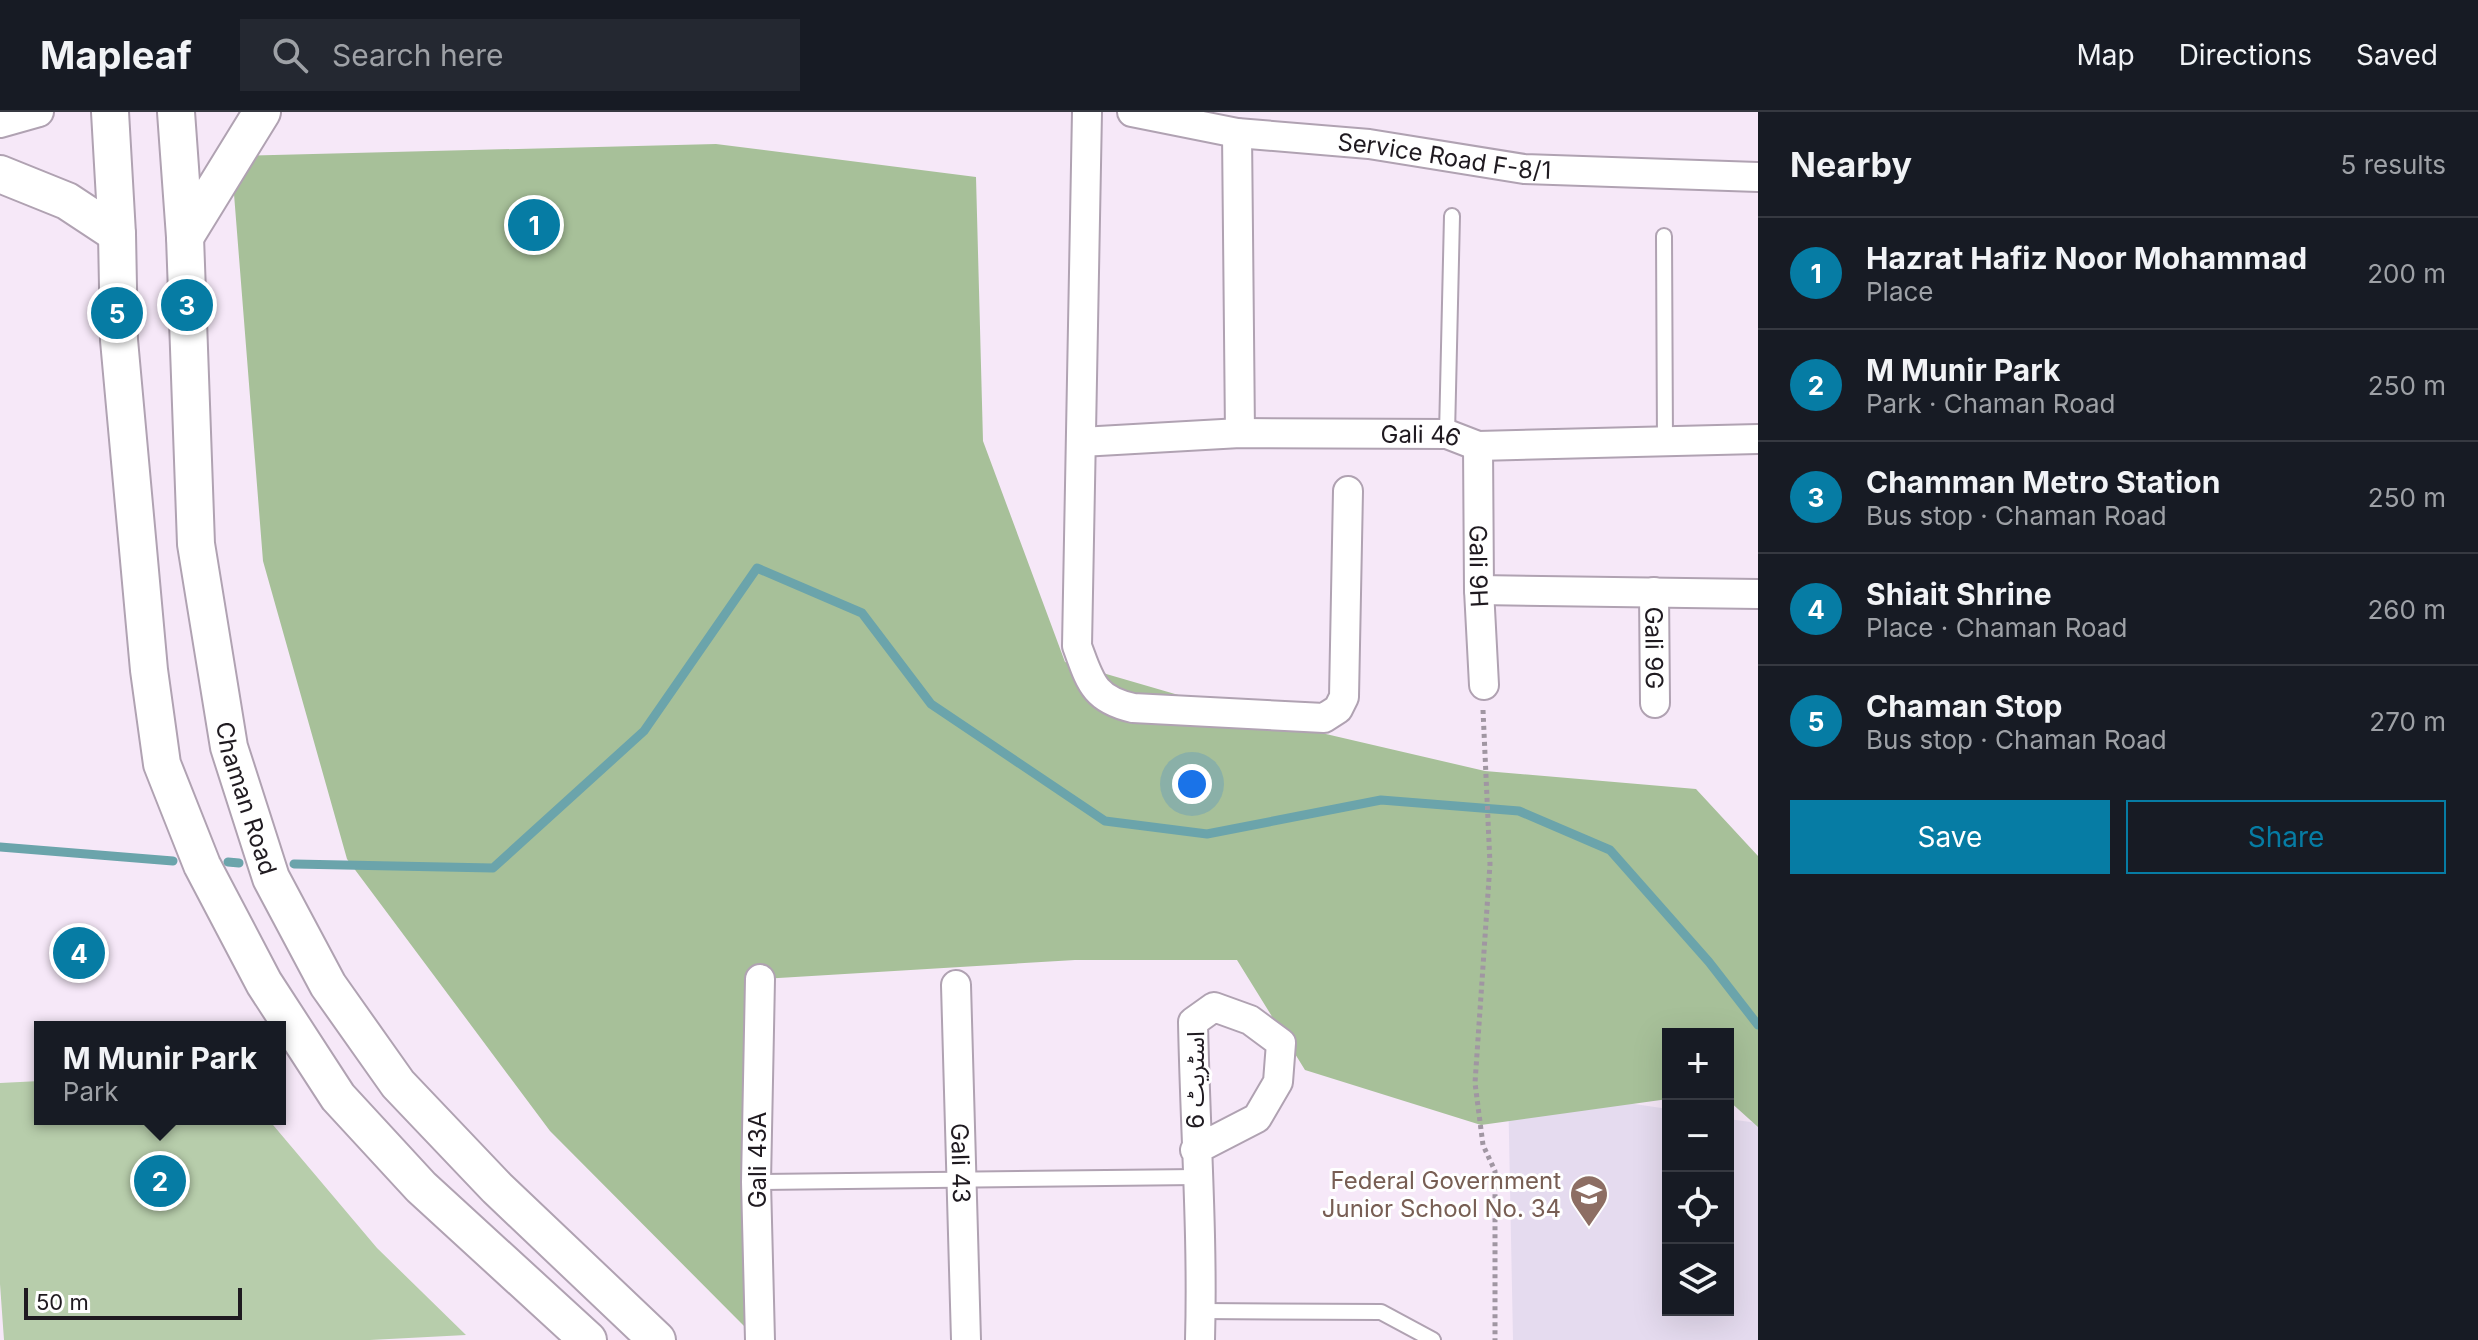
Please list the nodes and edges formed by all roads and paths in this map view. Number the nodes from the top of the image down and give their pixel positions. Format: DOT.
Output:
graph roads {
  1 [pos="39,112"];
  2 [pos="110,112"];
  3 [pos="176,112"];
  4 [pos="262,112"];
  5 [pos="1087,112"];
  6 [pos="1132,112"];
  7 [pos="0,123"];
  8 [pos="1237,133"];
  9 [pos="0,174"];
  10 [pos="1758,177"];
  11 [pos="1452,216"];
  12 [pos="117,234"];
  13 [pos="1664,236"];
  14 [pos="185,237"];
  15 [pos="1240,433"];
  16 [pos="1447,434"];
  17 [pos="1758,439"];
  18 [pos="1081,442"];
  19 [pos="1665,443"];
  20 [pos="1478,446"];
  21 [pos="1348,491"];
  22 [pos="1479,590"];
  23 [pos="1654,592"];
  24 [pos="1758,594"];
  25 [pos="1484,685"];
  26 [pos="1655,703"];
  27 [pos="1483,728"];
  28 [pos="760,979"];
  29 [pos="956,985"];
  30 [pos="1196,1164"];
  31 [pos="963,1181"];
  32 [pos="756,1182"];
  33 [pos="1201,1311"];
  34 [pos="588,1340"];
  35 [pos="657,1340"];
  36 [pos="760,1340"];
  37 [pos="966,1340"];
  38 [pos="1200,1340"];
  39 [pos="1433,1340"];
  40 [pos="1495,1340"];
  1 -- 7 [label="street"];
  2 -- 12 [label="street"];
  3 -- 14 [label="street, Chaman Road"];
  4 -- 14 [label="street"];
  5 -- 18 [label="street"];
  6 -- 8 [label="street, Service Road F-8/1"];
  8 -- 10 [label="street, Service Road F-8/1"];
  8 -- 15 [label="street"];
  9 -- 12 [label="street"];
  11 -- 16 [label="lane"];
  12 -- 34 [label="street"];
  13 -- 19 [label="lane"];
  14 -- 35 [label="street, Chaman Road"];
  15 -- 16 [label="street, Gali 46"];
  15 -- 18 [label="street, Gali 46"];
  16 -- 20 [label="street, Gali 46"];
  17 -- 19 [label="street, Gali 46"];
  18 -- 21 [label="street"];
  19 -- 20 [label="street, Gali 46"];
  20 -- 22 [label="street, Gali 9H"];
  22 -- 23 [label="street"];
  22 -- 25 [label="street, Gali 9H"];
  23 -- 24 [label="street"];
  23 -- 26 [label="street, Gali 9G"];
  27 -- 40 [label="path"];
  28 -- 32 [label="street, Gali 43A"];
  29 -- 31 [label="street, Gali 43"];
  30 -- 30 [label="street, اسٹریٹ 6"];
  30 -- 31 [label="lane"];
  30 -- 33 [label="street, اسٹریٹ 6"];
  31 -- 32 [label="lane"];
  31 -- 37 [label="street, Gali 43"];
  32 -- 36 [label="street, Gali 43A"];
  33 -- 38 [label="street, اسٹریٹ 6"];
  33 -- 39 [label="lane"];
}
